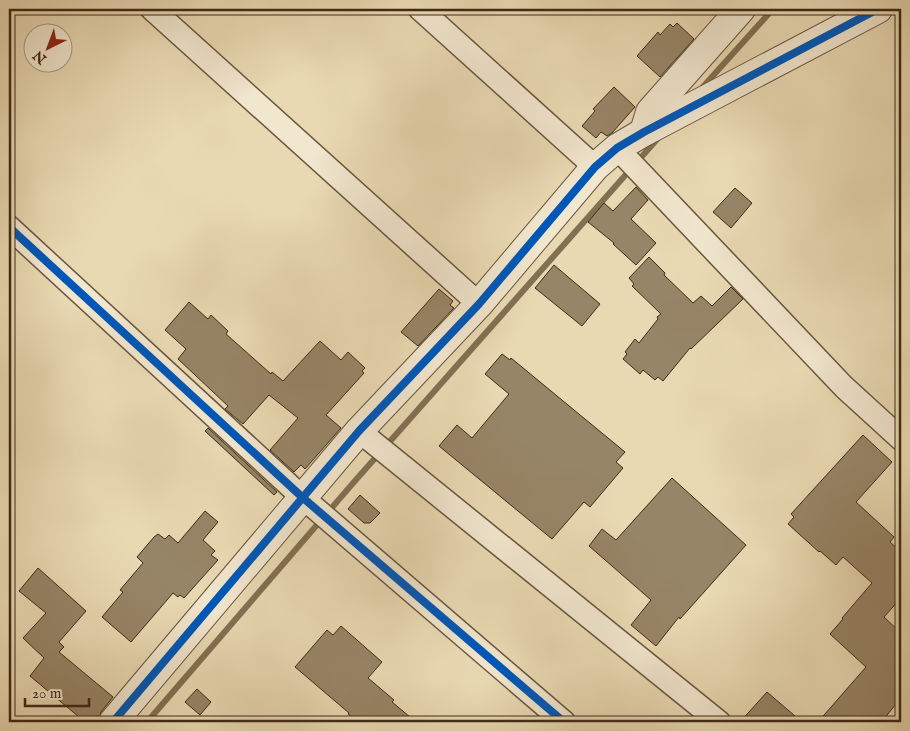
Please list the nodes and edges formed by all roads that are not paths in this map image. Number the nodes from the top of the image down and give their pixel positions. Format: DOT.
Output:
graph roads {
  1 [pos="152,9"];
  2 [pos="420,9"];
  3 [pos="741,9"];
  4 [pos="878,9"];
  5 [pos="644,132"];
  6 [pos="618,148"];
  7 [pos="596,167"];
  8 [pos="9,227"];
  9 [pos="479,304"];
  10 [pos="359,431"];
  11 [pos="901,439"];
  12 [pos="302,497"];
  13 [pos="707,719"];
  14 [pos="113,722"];
  15 [pos="564,722"];
  1 -- 9 [label="street"];
  2 -- 7 [label="street"];
  3 -- 5 [label="street"];
  4 -- 5 [label="street"];
  5 -- 6 [label="street"];
  6 -- 7 [label="street"];
  6 -- 11 [label="street"];
  7 -- 9 [label="street"];
  8 -- 12 [label="street"];
  9 -- 10 [label="street"];
  10 -- 12 [label="street"];
  10 -- 13 [label="street"];
  12 -- 14 [label="street"];
  12 -- 15 [label="street"];
}
